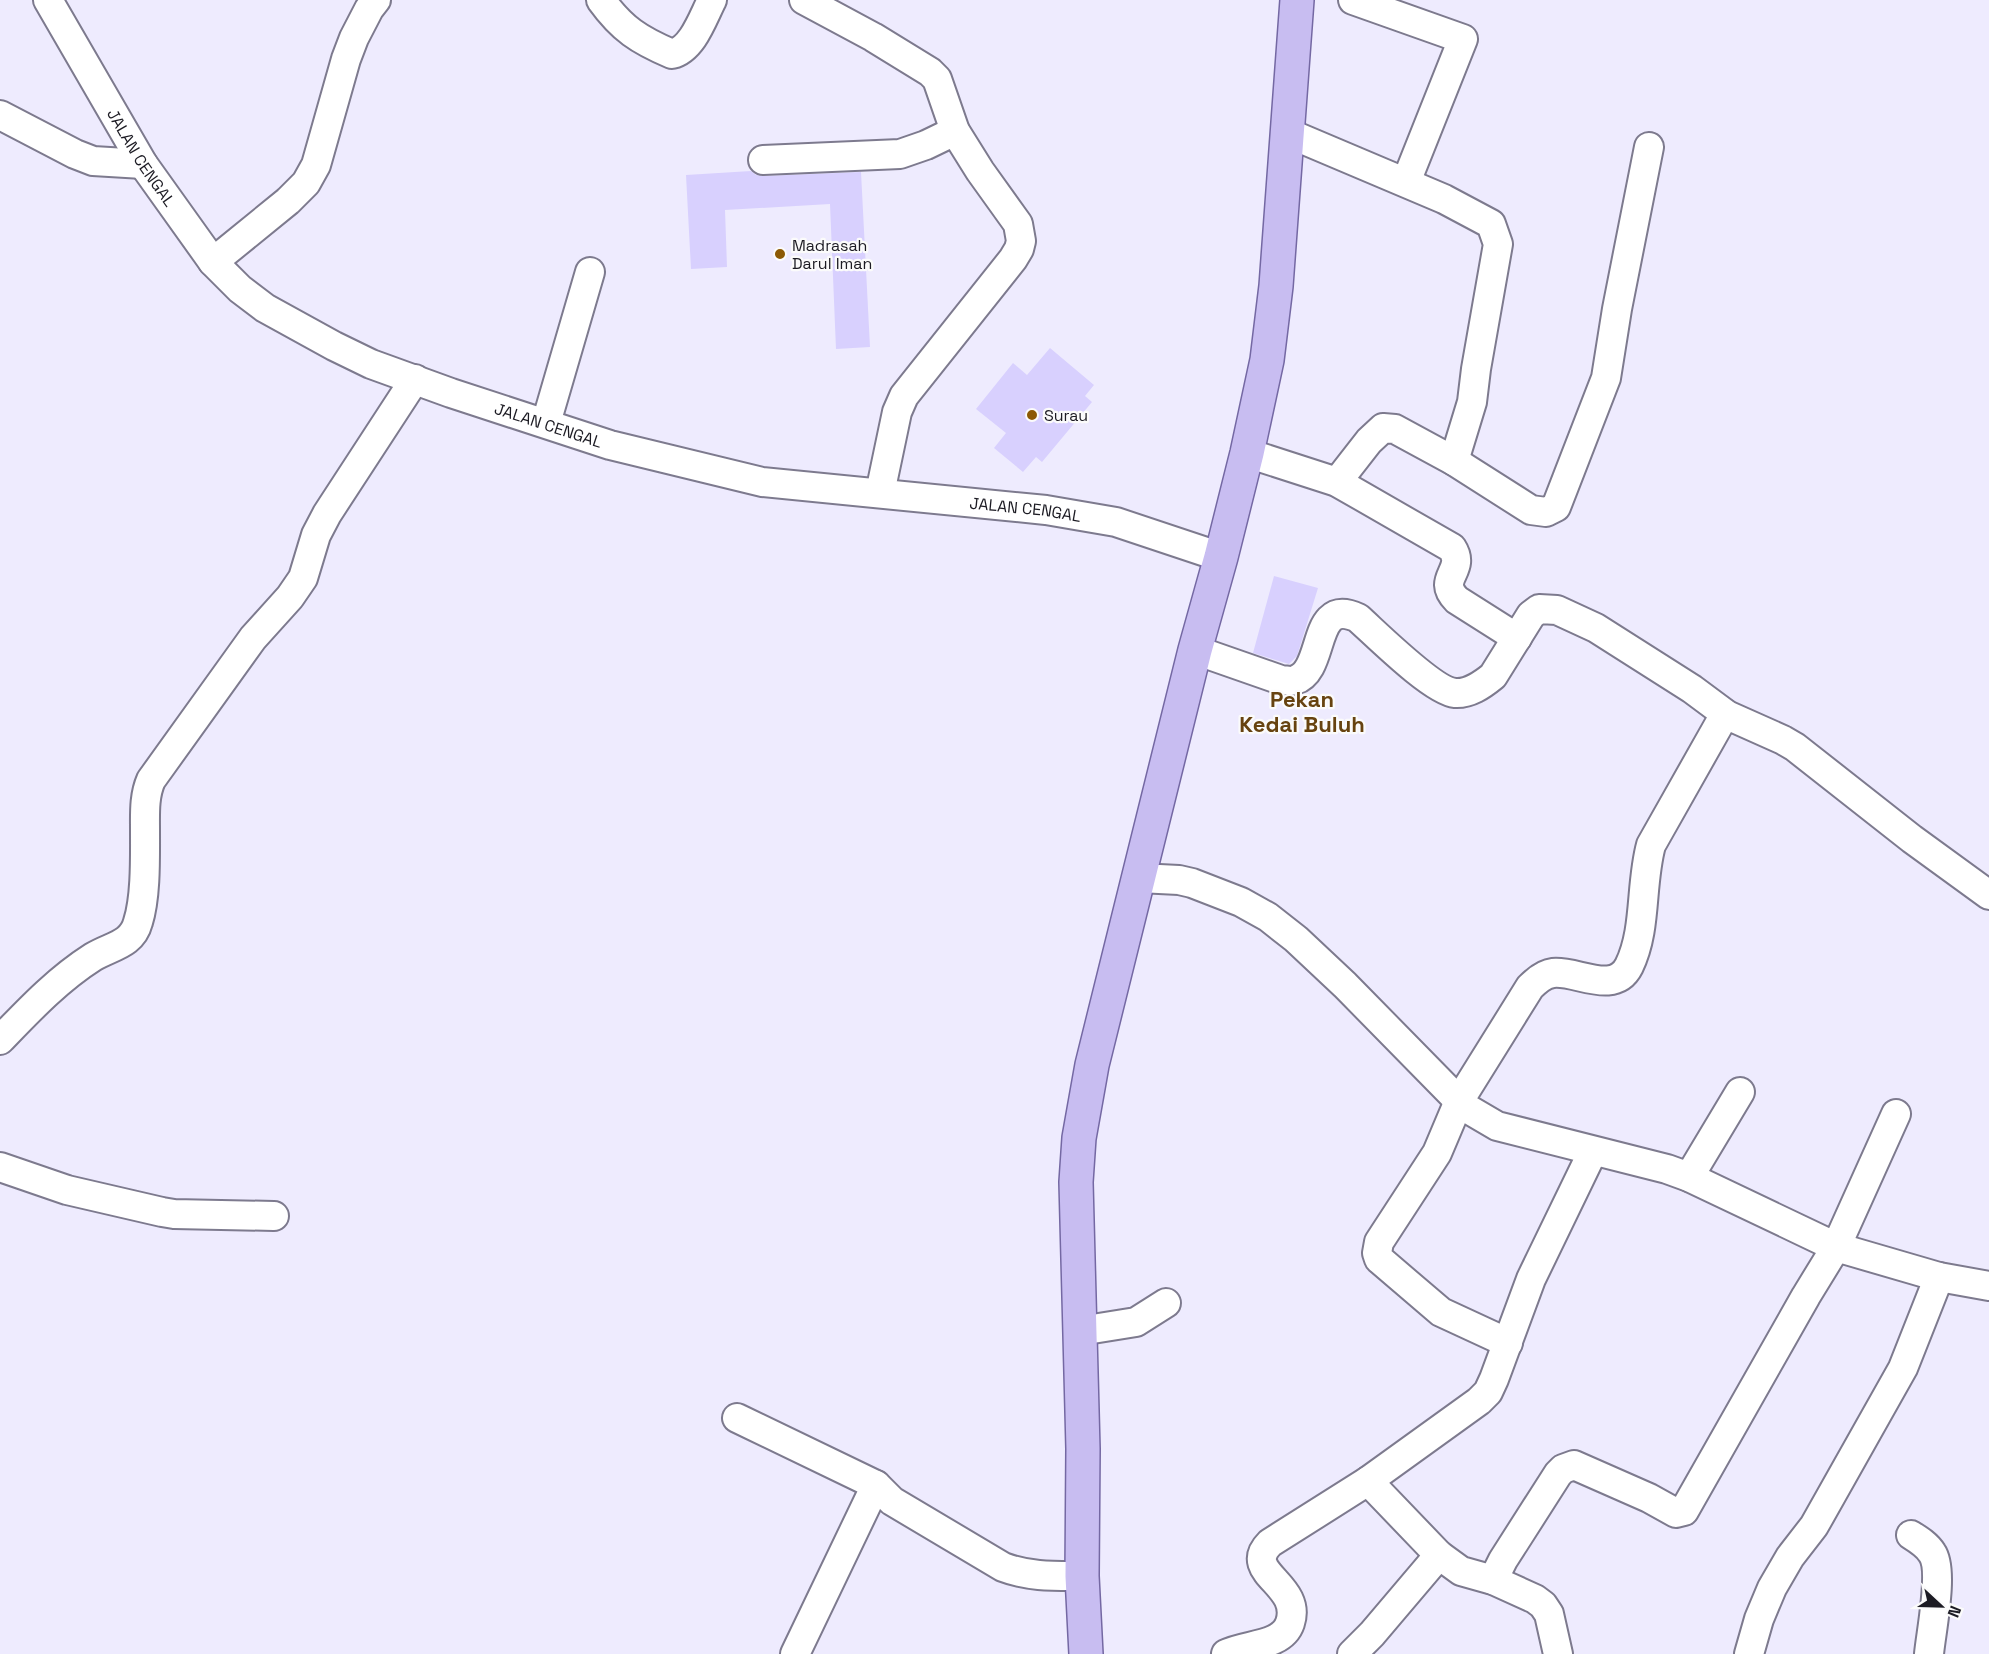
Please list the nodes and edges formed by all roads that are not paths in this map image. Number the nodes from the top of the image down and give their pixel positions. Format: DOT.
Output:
graph roads {
  1 [pos="48,0"];
  2 [pos="376,0"];
  3 [pos="601,0"];
  4 [pos="712,0"];
  5 [pos="804,0"];
  6 [pos="1297,0"];
  7 [pos="1353,0"];
  8 [pos="0,116"];
  9 [pos="955,131"];
  10 [pos="1288,133"];
  11 [pos="1649,147"];
  12 [pos="763,160"];
  13 [pos="143,164"];
  14 [pos="1406,182"];
  15 [pos="213,262"];
  16 [pos="590,272"];
  17 [pos="415,380"];
  18 [pos="546,423"];
  19 [pos="1247,453"];
  20 [pos="1454,461"];
  21 [pos="1337,482"];
  22 [pos="880,493"];
  23 [pos="1221,556"];
  24 [pos="1517,638"];
  25 [pos="1195,651"];
  26 [pos="1725,714"];
  27 [pos="1139,878"];
  28 [pos="1989,894"];
  29 [pos="0,1040"];
  30 [pos="1740,1092"];
  31 [pos="1460,1101"];
  32 [pos="1896,1114"];
  33 [pos="1593,1151"];
  34 [pos="0,1167"];
  35 [pos="1689,1177"];
  36 [pos="274,1216"];
  37 [pos="1836,1247"];
  38 [pos="1939,1277"];
  39 [pos="1989,1286"];
  40 [pos="1166,1302"];
  41 [pos="1080,1331"];
  42 [pos="1508,1343"];
  43 [pos="738,1418"];
  44 [pos="1368,1481"];
  45 [pos="876,1485"];
  46 [pos="1911,1535"];
  47 [pos="1439,1555"];
  48 [pos="1082,1576"];
  49 [pos="1493,1580"];
  50 [pos="795,1654"];
  51 [pos="1086,1654"];
  52 [pos="1226,1654"];
  53 [pos="1352,1654"];
  54 [pos="1558,1654"];
  55 [pos="1749,1654"];
  56 [pos="1929,1654"];
  1 -- 13 [label="street, JALAN CENGAL"];
  2 -- 15 [label="street"];
  3 -- 4 [label="street"];
  5 -- 9 [label="street"];
  6 -- 10 [label="main road"];
  7 -- 14 [label="street"];
  8 -- 13 [label="street"];
  9 -- 12 [label="street"];
  9 -- 22 [label="street"];
  10 -- 14 [label="street"];
  10 -- 19 [label="main road"];
  11 -- 20 [label="street"];
  13 -- 15 [label="street, JALAN CENGAL"];
  14 -- 20 [label="street"];
  15 -- 17 [label="street, JALAN CENGAL"];
  16 -- 18 [label="street"];
  17 -- 18 [label="street, JALAN CENGAL"];
  17 -- 29 [label="street"];
  18 -- 22 [label="street, JALAN CENGAL"];
  19 -- 21 [label="street"];
  19 -- 23 [label="main road"];
  20 -- 21 [label="street"];
  21 -- 24 [label="street"];
  22 -- 23 [label="street, JALAN CENGAL"];
  23 -- 25 [label="main road"];
  24 -- 25 [label="street"];
  24 -- 26 [label="street"];
  25 -- 27 [label="main road"];
  26 -- 28 [label="street"];
  26 -- 31 [label="street"];
  27 -- 31 [label="street"];
  27 -- 41 [label="main road"];
  30 -- 35 [label="street"];
  31 -- 33 [label="street"];
  31 -- 42 [label="street"];
  32 -- 37 [label="street"];
  33 -- 35 [label="street"];
  33 -- 42 [label="street"];
  34 -- 36 [label="street"];
  35 -- 37 [label="street"];
  37 -- 38 [label="street"];
  37 -- 49 [label="street"];
  38 -- 39 [label="street"];
  38 -- 55 [label="street"];
  40 -- 41 [label="street"];
  41 -- 48 [label="main road"];
  42 -- 44 [label="street"];
  43 -- 45 [label="street"];
  44 -- 47 [label="street"];
  44 -- 52 [label="street"];
  45 -- 48 [label="street"];
  45 -- 50 [label="street"];
  46 -- 56 [label="street"];
  47 -- 49 [label="street"];
  47 -- 53 [label="street"];
  48 -- 51 [label="main road"];
  49 -- 54 [label="street"];
}
